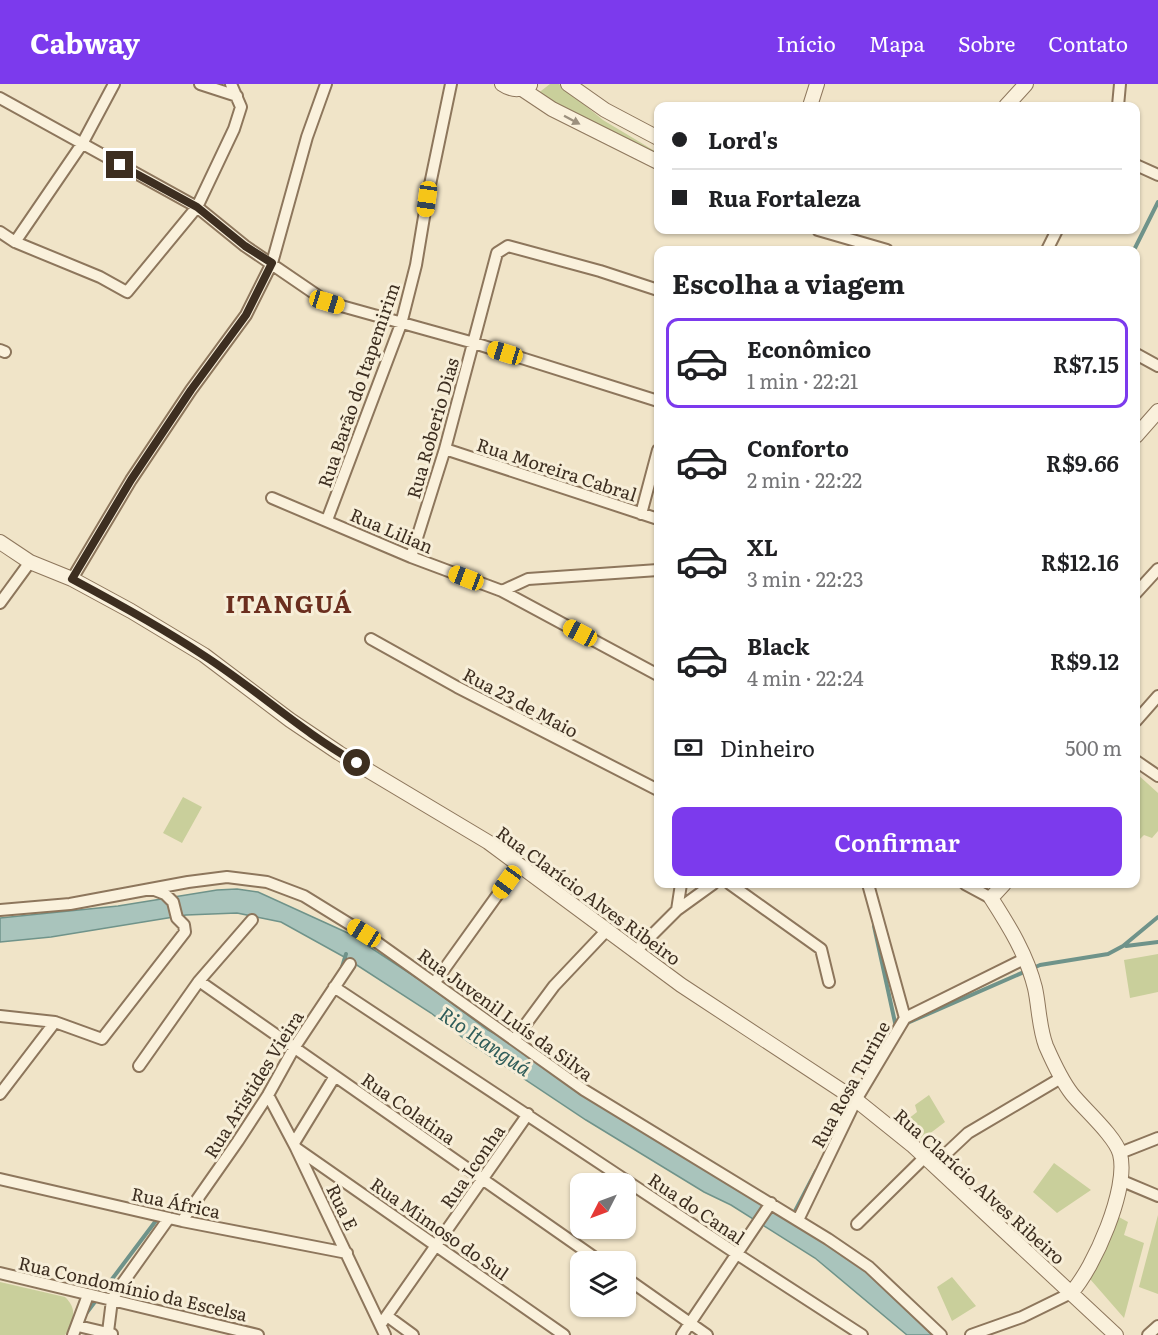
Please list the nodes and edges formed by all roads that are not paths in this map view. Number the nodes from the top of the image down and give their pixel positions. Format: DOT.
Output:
graph roads {
  1 [pos="114,84"];
  2 [pos="200,84"];
  3 [pos="231,84"];
  4 [pos="326,84"];
  5 [pos="451,84"];
  6 [pos="502,84"];
  7 [pos="568,84"];
  8 [pos="817,84"];
  9 [pos="1026,84"];
  10 [pos="1120,84"];
  11 [pos="527,86"];
  12 [pos="237,96"];
  13 [pos="0,98"];
  14 [pos="811,102"];
  15 [pos="1010,102"];
  16 [pos="1118,102"];
  17 [pos="654,136"];
  18 [pos="82,144"];
  19 [pos="654,160"];
  20 [pos="1140,167"];
  21 [pos="1158,175"];
  22 [pos="197,207"];
  23 [pos="0,232"];
  24 [pos="835,234"];
  25 [pos="15,242"];
  26 [pos="874,246"];
  27 [pos="272,263"];
  28 [pos="654,289"];
  29 [pos="401,324"];
  30 [pos="474,343"];
  31 [pos="1140,356"];
  32 [pos="1158,366"];
  33 [pos="654,400"];
  34 [pos="1158,411"];
  35 [pos="1140,431"];
  36 [pos="445,449"];
  37 [pos="654,465"];
  38 [pos="272,498"];
  39 [pos="641,514"];
  40 [pos="654,518"];
  41 [pos="327,520"];
  42 [pos="0,542"];
  43 [pos="411,557"];
  44 [pos="30,562"];
  45 [pos="1158,569"];
  46 [pos="654,570"];
  47 [pos="72,579"];
  48 [pos="1140,589"];
  49 [pos="502,591"];
  50 [pos="0,603"];
  51 [pos="371,639"];
  52 [pos="654,673"];
  53 [pos="1158,696"];
  54 [pos="1140,716"];
  55 [pos="1140,764"];
  56 [pos="1158,776"];
  57 [pos="654,788"];
  58 [pos="519,865"];
  59 [pos="680,888"];
  60 [pos="707,888"];
  61 [pos="736,888"];
  62 [pos="869,888"];
  63 [pos="974,888"];
  64 [pos="1000,888"];
  65 [pos="152,889"];
  66 [pos="991,898"];
  67 [pos="0,910"];
  68 [pos="677,910"];
  69 [pos="252,920"];
  70 [pos="607,930"];
  71 [pos="635,952"];
  72 [pos="1024,959"];
  73 [pos="350,964"];
  74 [pos="198,981"];
  75 [pos="435,982"];
  76 [pos="829,982"];
  77 [pos="334,987"];
  78 [pos="0,1016"];
  79 [pos="905,1018"];
  80 [pos="55,1022"];
  81 [pos="514,1040"];
  82 [pos="294,1048"];
  83 [pos="139,1066"];
  84 [pos="335,1076"];
  85 [pos="1061,1078"];
  86 [pos="0,1094"];
  87 [pos="268,1095"];
  88 [pos="856,1100"];
  89 [pos="528,1114"];
  90 [pos="1158,1138"];
  91 [pos="295,1146"];
  92 [pos="1120,1154"];
  93 [pos="930,1161"];
  94 [pos="0,1179"];
  95 [pos="482,1179"];
  96 [pos="1120,1180"];
  97 [pos="1158,1196"];
  98 [pos="769,1206"];
  99 [pos="170,1218"];
  100 [pos="798,1220"];
  101 [pos="182,1221"];
  102 [pos="856,1224"];
  103 [pos="436,1246"];
  104 [pos="585,1251"];
  105 [pos="347,1253"];
  106 [pos="737,1254"];
  107 [pos="0,1273"];
  108 [pos="636,1285"];
  109 [pos="1071,1293"];
  110 [pos="88,1296"];
  111 [pos="112,1300"];
  112 [pos="690,1323"];
  113 [pos="384,1325"];
  114 [pos="1158,1326"];
  115 [pos="75,1330"];
  116 [pos="112,1334"];
  117 [pos="258,1335"];
  118 [pos="413,1335"];
  119 [pos="564,1335"];
  120 [pos="682,1335"];
  121 [pos="707,1335"];
  122 [pos="862,1335"];
  123 [pos="940,1335"];
  124 [pos="971,1335"];
  125 [pos="1116,1335"];
  126 [pos="1148,1335"];
  1 -- 18 [label="street"];
  2 -- 12 [label="street"];
  3 -- 12 [label="street"];
  4 -- 27 [label="street"];
  5 -- 29 [label="street, Rua Barão do Itapemirim"];
  6 -- 11 [label="street"];
  7 -- 17 [label="street"];
  8 -- 14 [label="street"];
  9 -- 15 [label="street"];
  10 -- 16 [label="street"];
  11 -- 19 [label="street, one-way"];
  12 -- 22 [label="street"];
  13 -- 18 [label="street"];
  18 -- 22 [label="street"];
  18 -- 25 [label="street"];
  20 -- 21 [label="street"];
  22 -- 25 [label="street"];
  22 -- 27 [label="street"];
  23 -- 25 [label="street"];
  24 -- 26 [label="street"];
  27 -- 29 [label="street"];
  27 -- 47 [label="street"];
  28 -- 30 [label="street, Rua Roberio Dias"];
  29 -- 30 [label="street"];
  29 -- 41 [label="street, Rua Barão do Itapemirim"];
  30 -- 33 [label="street"];
  30 -- 36 [label="street, Rua Roberio Dias"];
  31 -- 32 [label="street"];
  34 -- 35 [label="street"];
  36 -- 39 [label="street, Rua Moreira Cabral"];
  36 -- 43 [label="street, Rua Roberio Dias"];
  37 -- 39 [label="street"];
  38 -- 41 [label="street, Rua Lilian"];
  39 -- 40 [label="street, Rua Moreira Cabral"];
  41 -- 43 [label="street, Rua Lilian"];
  42 -- 44 [label="street, Rua Clarício Alves Ribeiro"];
  43 -- 49 [label="street, Rua Lilian"];
  44 -- 47 [label="street, Rua Clarício Alves Ribeiro"];
  44 -- 50 [label="street"];
  45 -- 48 [label="street"];
  46 -- 49 [label="street"];
  47 -- 58 [label="street, Rua Clarício Alves Ribeiro"];
  49 -- 52 [label="street, Rua Lilian"];
  51 -- 57 [label="street, Rua 23 de Maio"];
  53 -- 54 [label="street"];
  55 -- 56 [label="street"];
  58 -- 70 [label="street, Rua Clarício Alves Ribeiro"];
  58 -- 75 [label="street"];
  59 -- 68 [label="street"];
  60 -- 68 [label="street"];
  61 -- 76 [label="street"];
  62 -- 79 [label="street"];
  63 -- 66 [label="street"];
  64 -- 66 [label="street"];
  65 -- 67 [label="street, Rua Juvenil Luís da Silva"];
  65 -- 75 [label="street, Rua Juvenil Luís da Silva"];
  65 -- 80 [label="street"];
  66 -- 72 [label="street"];
  68 -- 71 [label="street"];
  69 -- 74 [label="street"];
  70 -- 71 [label="street, Rua Clarício Alves Ribeiro"];
  70 -- 81 [label="street"];
  71 -- 88 [label="street, Rua Clarício Alves Ribeiro"];
  72 -- 79 [label="street, Rua Rosa Turine"];
  72 -- 85 [label="street"];
  73 -- 77 [label="street, Rua Aristides Vieira"];
  74 -- 82 [label="street, Rua Colatina"];
  74 -- 83 [label="street"];
  75 -- 81 [label="street, Rua Juvenil Luís da Silva"];
  77 -- 82 [label="street, Rua Aristides Vieira"];
  77 -- 89 [label="street, Rua do Canal"];
  78 -- 80 [label="street"];
  79 -- 88 [label="street, Rua Rosa Turine"];
  80 -- 86 [label="street"];
  81 -- 98 [label="street, Rua Juvenil Luís da Silva"];
  82 -- 84 [label="street, Rua Colatina"];
  82 -- 87 [label="street, Rua Aristides Vieira"];
  84 -- 91 [label="street"];
  84 -- 95 [label="street, Rua Colatina"];
  85 -- 92 [label="street"];
  85 -- 93 [label="street"];
  87 -- 91 [label="street, Rua E"];
  87 -- 101 [label="street, Rua Aristides Vieira"];
  88 -- 93 [label="street, Rua Clarício Alves Ribeiro"];
  88 -- 100 [label="street, Rua Rosa Turine"];
  89 -- 95 [label="street, Rua Iconha"];
  89 -- 106 [label="street, Rua do Canal"];
  90 -- 92 [label="street"];
  91 -- 103 [label="street, Rua Mimoso do Sul"];
  91 -- 105 [label="street, Rua E"];
  92 -- 96 [label="street"];
  93 -- 102 [label="street"];
  93 -- 109 [label="street, Rua Clarício Alves Ribeiro"];
  94 -- 99 [label="street, Rua África"];
  95 -- 103 [label="street, Rua Iconha"];
  95 -- 104 [label="street, Rua Colatina"];
  96 -- 97 [label="street"];
  96 -- 109 [label="street"];
  98 -- 100 [label="street, Rua Juvenil Luís da Silva"];
  98 -- 106 [label="street"];
  99 -- 101 [label="street, Rua África"];
  99 -- 111 [label="street"];
  100 -- 123 [label="street, Rua Juvenil Luís da Silva"];
  101 -- 105 [label="street, Rua África"];
  103 -- 113 [label="street, Rua Iconha"];
  103 -- 119 [label="street, Rua Mimoso do Sul"];
  105 -- 113 [label="street, Rua E"];
  106 -- 112 [label="street"];
  106 -- 122 [label="street, Rua do Canal"];
  107 -- 110 [label="street, Rua Condomínio da Escelsa"];
  108 -- 112 [label="street"];
  109 -- 124 [label="street"];
  109 -- 125 [label="street, Rua Clarício Alves Ribeiro"];
  110 -- 111 [label="street, Rua Condomínio da Escelsa"];
  110 -- 115 [label="street"];
  111 -- 116 [label="street"];
  111 -- 117 [label="street, Rua Condomínio da Escelsa"];
  112 -- 120 [label="street"];
  112 -- 121 [label="street"];
  113 -- 118 [label="street"];
  114 -- 126 [label="street"];
  115 -- 116 [label="street"];
}
